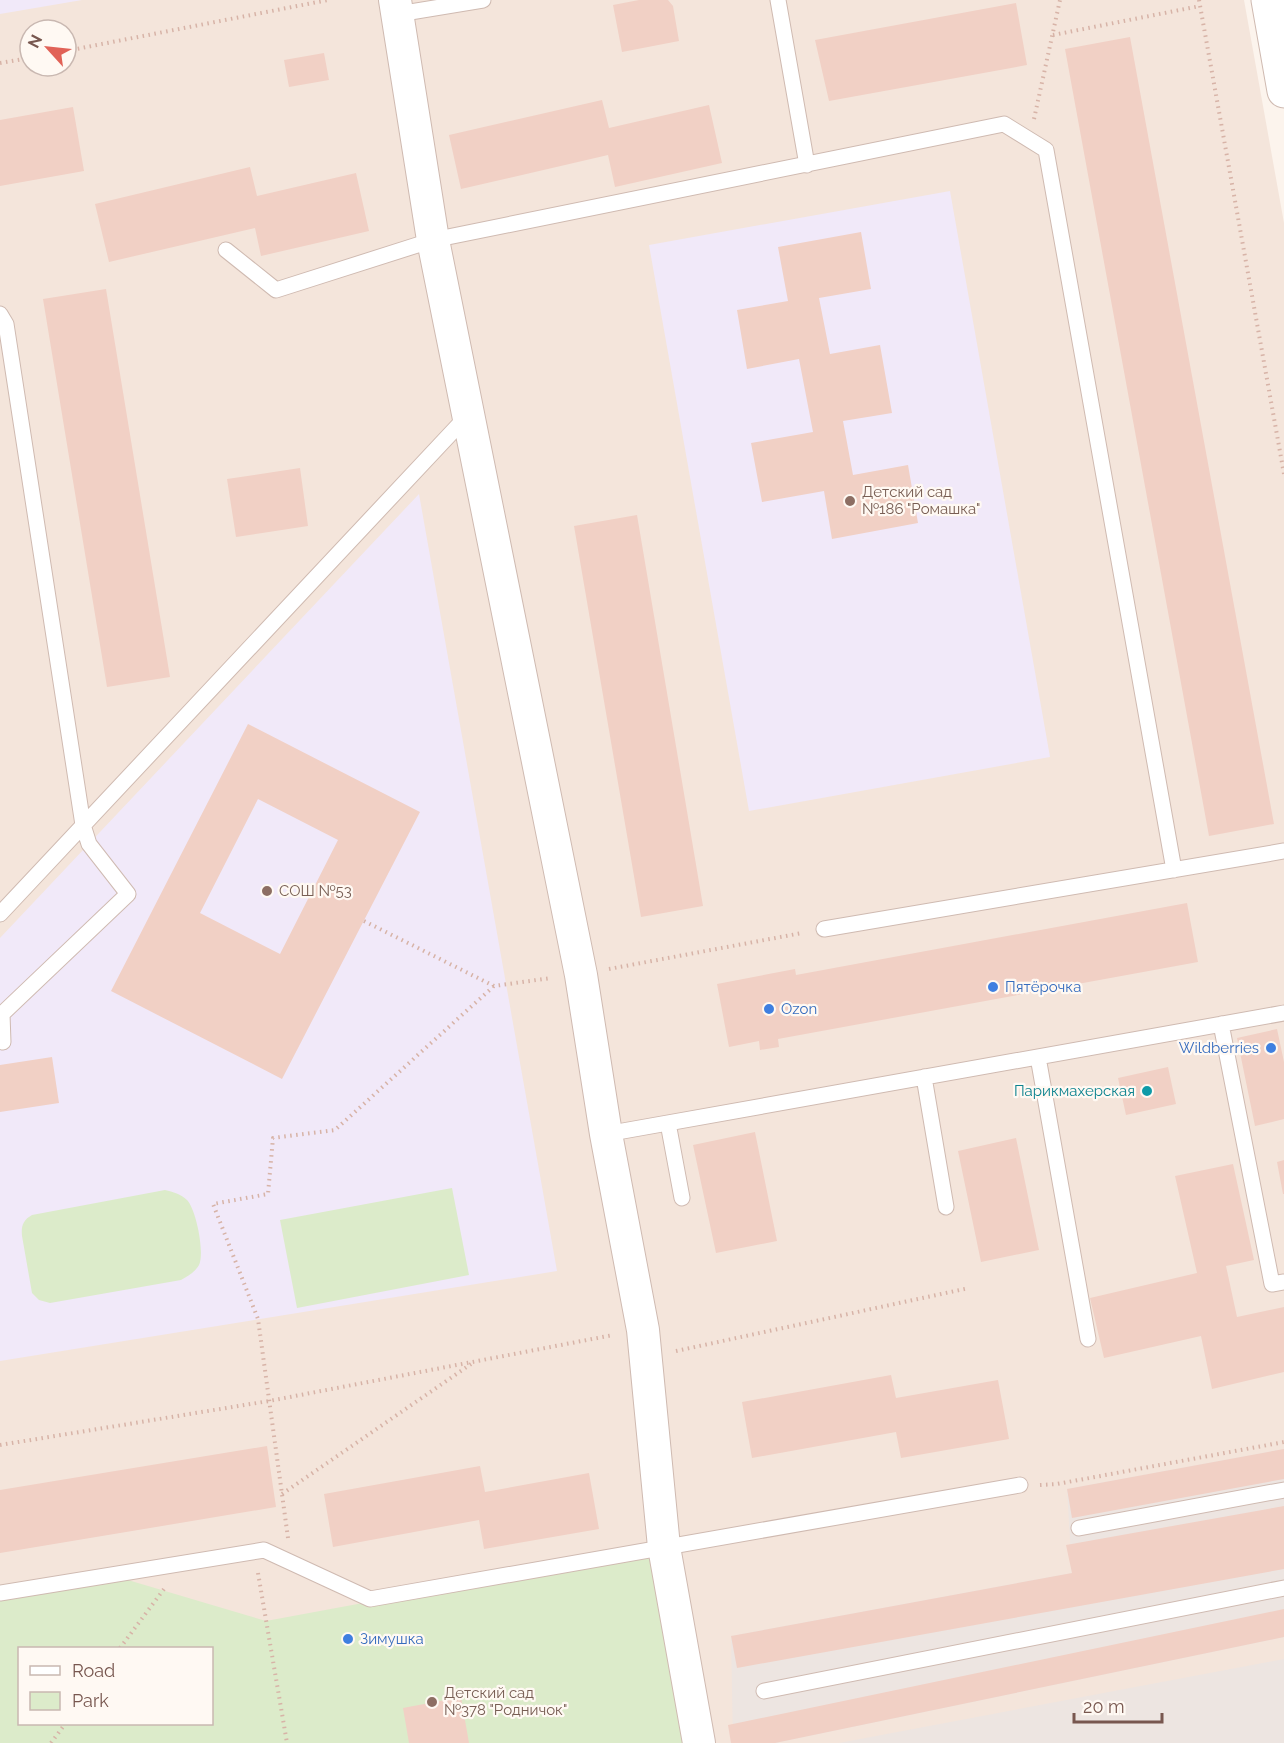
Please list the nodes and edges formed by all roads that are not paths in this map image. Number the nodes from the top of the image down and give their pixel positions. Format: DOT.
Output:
graph roads {
  1 [pos="483,0"];
  2 [pos="778,0"];
  3 [pos="1268,0"];
  4 [pos="396,7"];
  5 [pos="1284,91"];
  6 [pos="807,165"];
  7 [pos="434,240"];
  8 [pos="226,250"];
  9 [pos="0,314"];
  10 [pos="469,414"];
  11 [pos="83,825"];
  12 [pos="1284,851"];
  13 [pos="1174,870"];
  14 [pos="0,914"];
  15 [pos="824,930"];
  16 [pos="1284,1013"];
  17 [pos="1221,1024"];
  18 [pos="3,1042"];
  19 [pos="1038,1057"];
  20 [pos="924,1077"];
  21 [pos="668,1123"];
  22 [pos="606,1134"];
  23 [pos="682,1198"];
  24 [pos="946,1207"];
  25 [pos="1284,1282"];
  26 [pos="1088,1339"];
  27 [pos="1020,1485"];
  28 [pos="1284,1490"];
  29 [pos="1078,1528"];
  30 [pos="664,1547"];
  31 [pos="1284,1588"];
  32 [pos="0,1593"];
  33 [pos="764,1691"];
  34 [pos="699,1743"];
  1 -- 4 [label="lane"];
  2 -- 6 [label="lane"];
  3 -- 5 [label="street"];
  4 -- 7 [label="street"];
  6 -- 7 [label="lane"];
  6 -- 13 [label="lane"];
  7 -- 8 [label="lane"];
  7 -- 10 [label="street"];
  9 -- 11 [label="lane"];
  10 -- 11 [label="lane"];
  10 -- 22 [label="street"];
  11 -- 14 [label="lane"];
  11 -- 18 [label="lane"];
  12 -- 13 [label="lane"];
  13 -- 15 [label="lane"];
  16 -- 17 [label="lane"];
  17 -- 19 [label="lane"];
  17 -- 25 [label="lane"];
  19 -- 20 [label="lane"];
  19 -- 26 [label="lane"];
  20 -- 21 [label="lane"];
  20 -- 24 [label="lane"];
  21 -- 22 [label="lane"];
  21 -- 23 [label="lane"];
  22 -- 30 [label="street"];
  27 -- 30 [label="lane"];
  28 -- 29 [label="lane"];
  30 -- 32 [label="lane"];
  30 -- 34 [label="street"];
  31 -- 33 [label="lane"];
}
